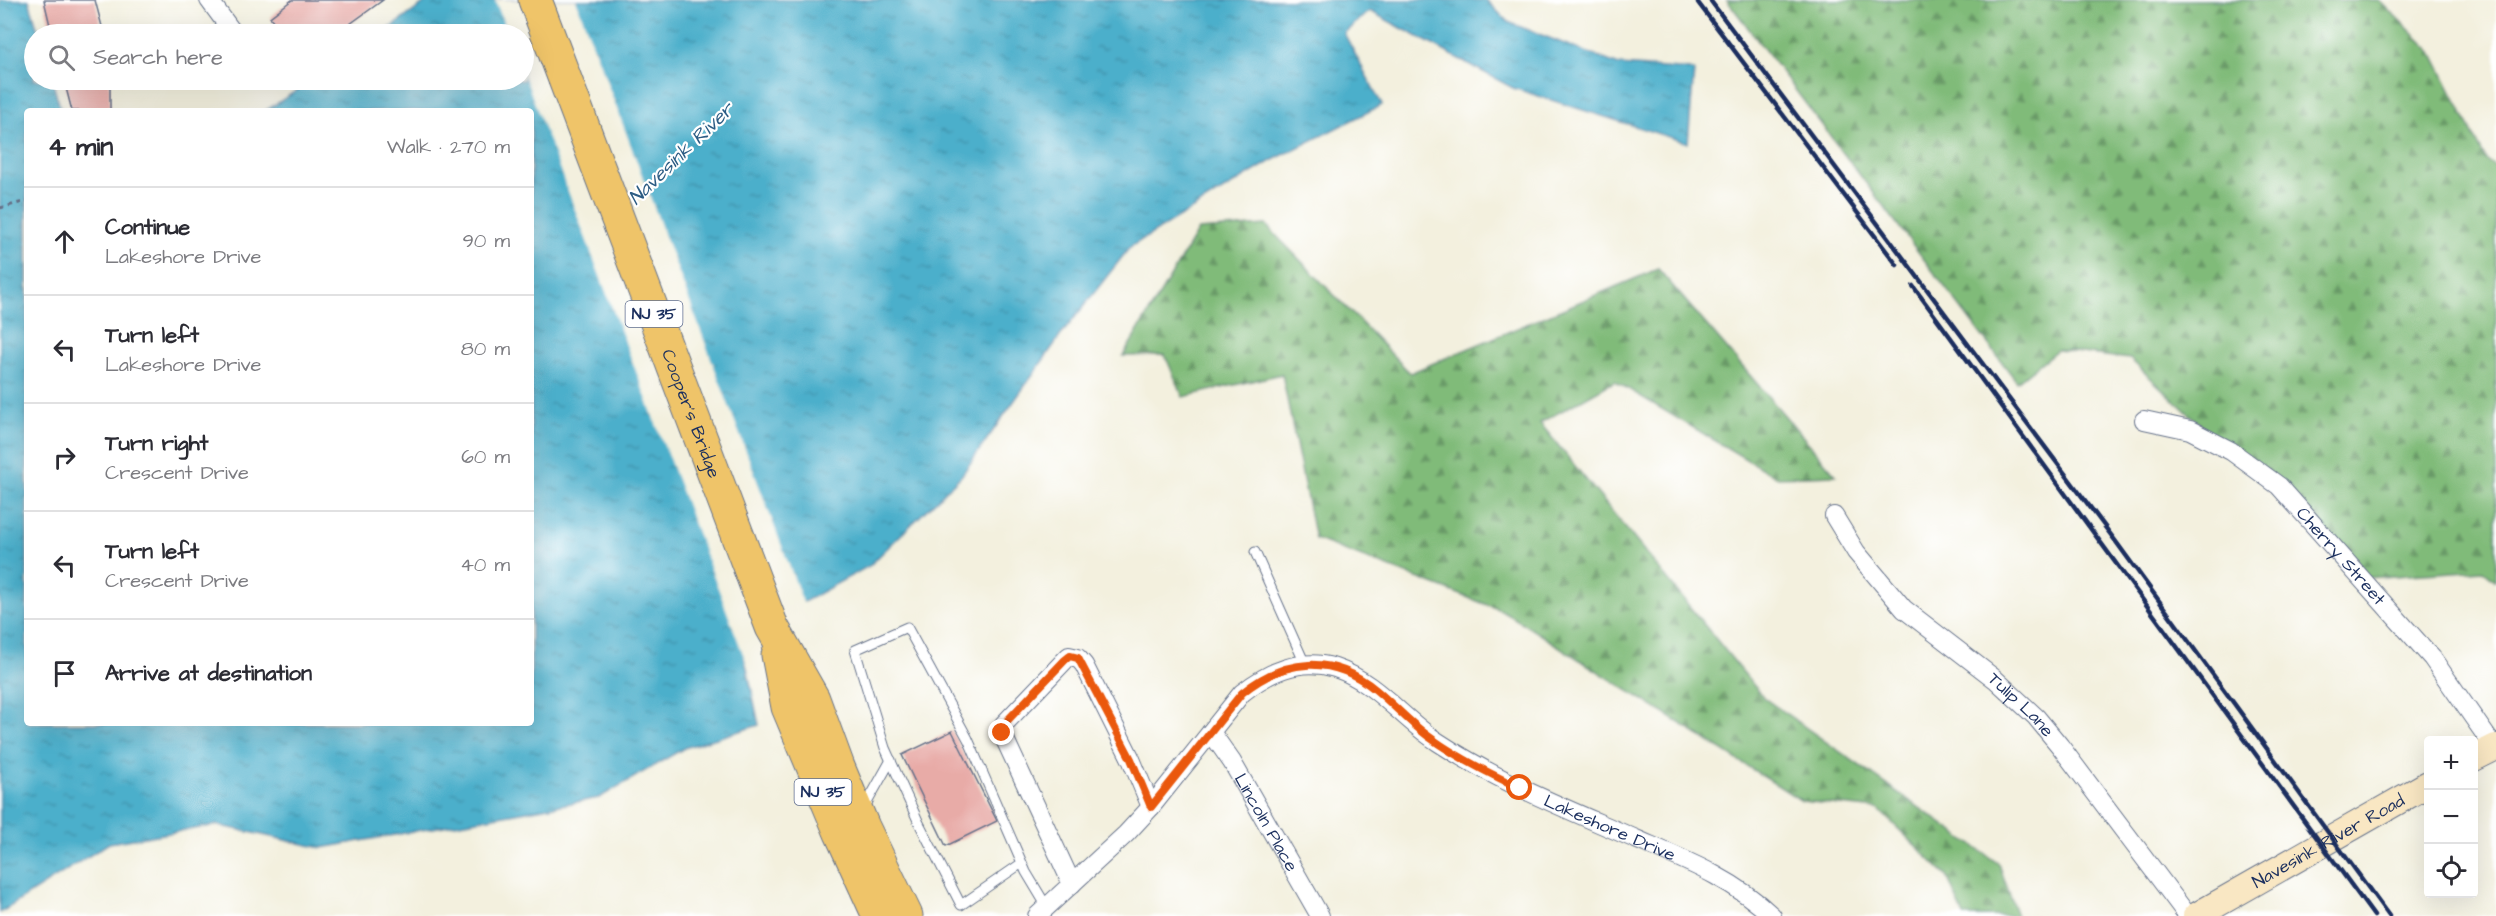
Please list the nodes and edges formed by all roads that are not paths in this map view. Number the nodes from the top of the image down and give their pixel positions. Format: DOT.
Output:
graph roads {
  1 [pos="209,0"];
  2 [pos="535,0"];
  3 [pos="227,24"];
  4 [pos="2144,420"];
  5 [pos="1834,516"];
  6 [pos="1255,552"];
  7 [pos="772,627"];
  8 [pos="1305,664"];
  9 [pos="1211,732"];
  10 [pos="2490,751"];
  11 [pos="891,760"];
  12 [pos="2424,786"];
  13 [pos="1151,807"];
  14 [pos="859,817"];
  15 [pos="1022,863"];
  16 [pos="1072,884"];
  17 [pos="1042,912"];
  18 [pos="879,916"];
  19 [pos="906,916"];
  20 [pos="1320,916"];
  21 [pos="1772,916"];
  22 [pos="2188,916"];
  23 [pos="2196,916"];
  1 -- 3 [label="street"];
  2 -- 7 [label="highway, Cooper's Bridge / NJ 35"];
  4 -- 10 [label="street, Cherry Street"];
  5 -- 22 [label="street, Tulip Lane"];
  6 -- 8 [label="lane"];
  7 -- 14 [label="highway, NJ 35"];
  7 -- 18 [label="highway, NJ 35"];
  8 -- 9 [label="street, Lakeshore Drive"];
  8 -- 21 [label="street, Lakeshore Drive"];
  9 -- 13 [label="street, Lakeshore Drive"];
  9 -- 20 [label="street, Lincoln Place"];
  11 -- 14 [label="lane"];
  11 -- 15 [label="lane"];
  11 -- 15 [label="lane"];
  12 -- 23 [label="main road, Navesink River Road"];
  13 -- 16 [label="street, Lakeshore Drive"];
  13 -- 16 [label="street"];
  14 -- 19 [label="highway, NJ 35"];
  15 -- 17 [label="lane"];
  16 -- 17 [label="street, Lakeshore Drive"];
}
